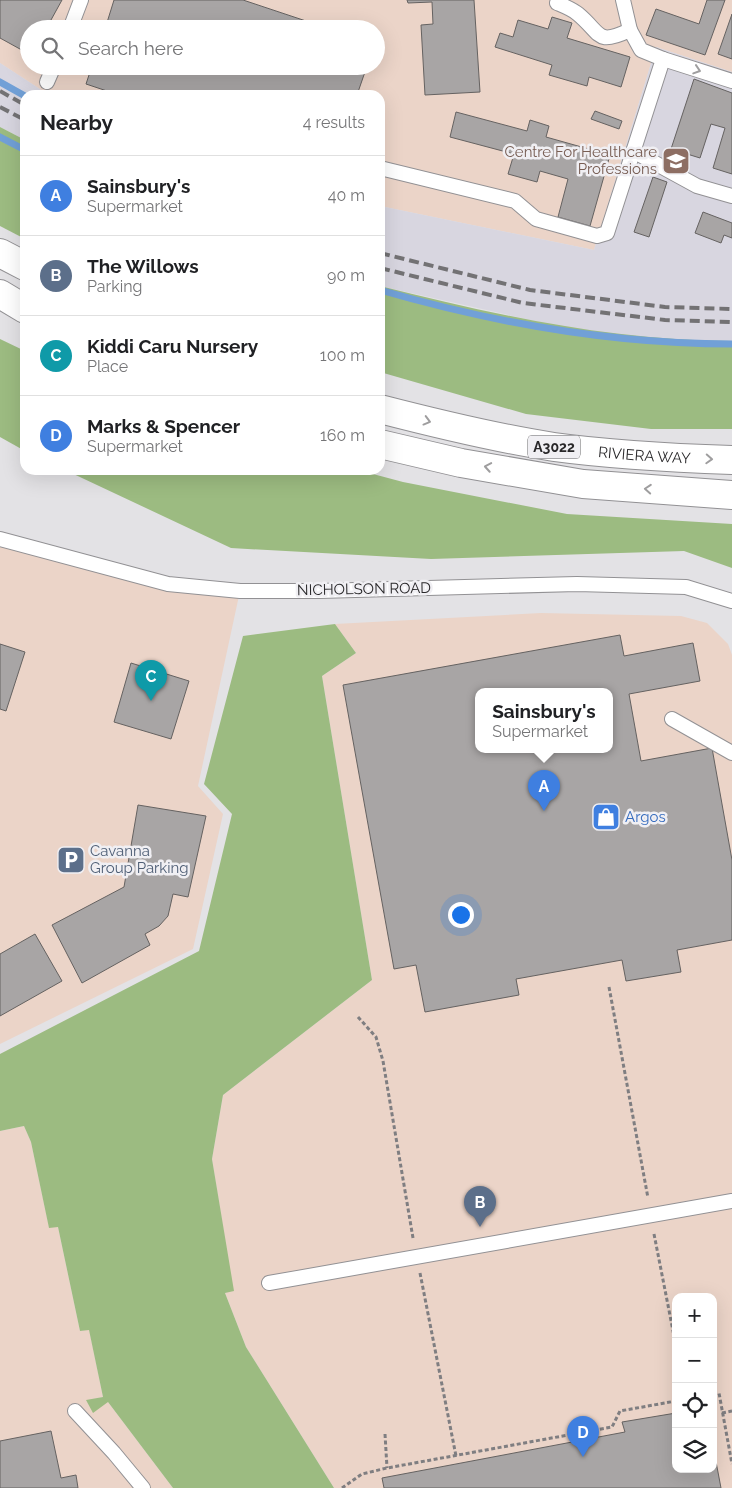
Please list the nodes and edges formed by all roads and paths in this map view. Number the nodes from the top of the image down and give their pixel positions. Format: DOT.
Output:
graph roads {
  1 [pos="81,0"];
  2 [pos="623,0"];
  3 [pos="557,3"];
  4 [pos="73,20"];
  5 [pos="630,30"];
  6 [pos="663,59"];
  7 [pos="50,75"];
  8 [pos="732,81"];
  9 [pos="47,82"];
  10 [pos="633,151"];
  11 [pos="385,169"];
  12 [pos="732,196"];
  13 [pos="0,253"];
  14 [pos="20,263"];
  15 [pos="0,294"];
  16 [pos="20,306"];
  17 [pos="385,410"];
  18 [pos="385,445"];
  19 [pos="732,460"];
  20 [pos="732,495"];
  21 [pos="0,539"];
  22 [pos="732,601"];
  23 [pos="672,719"];
  24 [pos="732,752"];
  25 [pos="609,987"];
  26 [pos="358,1017"];
  27 [pos="732,1201"];
  28 [pos="651,1216"];
  29 [pos="416,1257"];
  30 [pos="269,1283"];
  31 [pos="674,1338"];
  32 [pos="717,1393"];
  33 [pos="672,1402"];
  34 [pos="75,1411"];
  35 [pos="732,1411"];
  36 [pos="722,1413"];
  37 [pos="385,1434"];
  38 [pos="456,1456"];
  39 [pos="732,1464"];
  40 [pos="387,1468"];
  41 [pos="143,1488"];
  42 [pos="342,1488"];
  1 -- 4 [label="lane"];
  2 -- 5 [label="lane"];
  3 -- 5 [label="lane"];
  5 -- 6 [label="lane"];
  6 -- 8 [label="lane, one-way"];
  6 -- 10 [label="lane"];
  7 -- 9 [label="lane"];
  10 -- 11 [label="lane"];
  10 -- 12 [label="lane"];
  13 -- 14 [label="main road"];
  15 -- 16 [label="main road"];
  17 -- 19 [label="main road, RIVIERA WAY / A3022, one-way"];
  20 -- 18 [label="main road, A3022, one-way"];
  21 -- 22 [label="lane, NICHOLSON ROAD"];
  23 -- 24 [label="lane"];
  25 -- 28 [label="path"];
  26 -- 29 [label="path"];
  27 -- 28 [label="lane"];
  28 -- 29 [label="lane"];
  28 -- 31 [label="path"];
  29 -- 30 [label="lane"];
  29 -- 38 [label="path"];
  32 -- 36 [label="path"];
  33 -- 38 [label="path"];
  34 -- 41 [label="lane"];
  35 -- 36 [label="path"];
  36 -- 39 [label="path"];
  37 -- 40 [label="path"];
  38 -- 40 [label="path"];
  40 -- 42 [label="path"];
}
